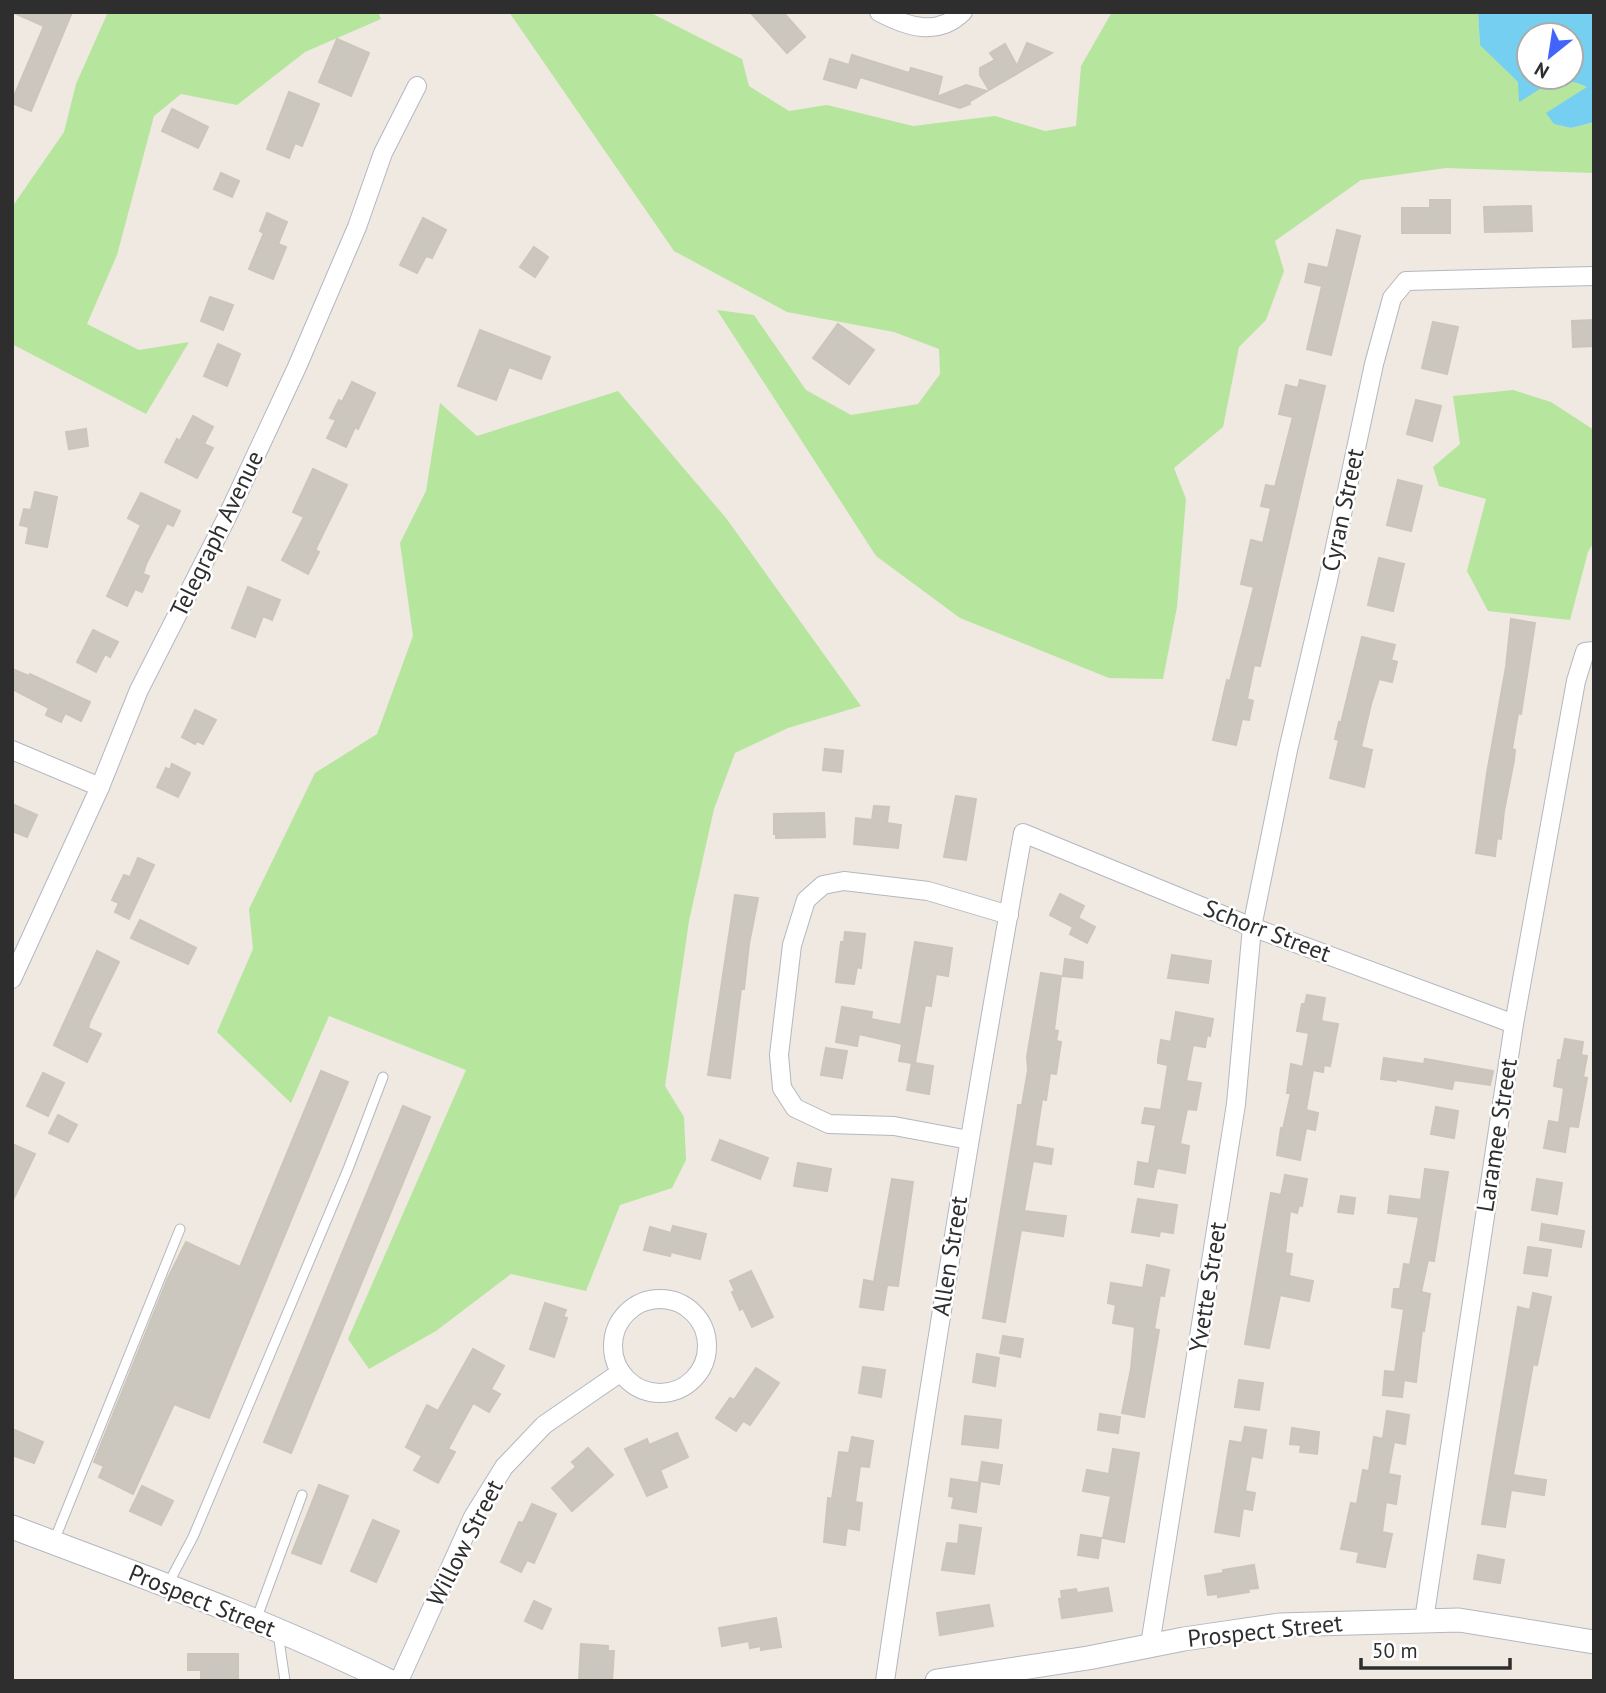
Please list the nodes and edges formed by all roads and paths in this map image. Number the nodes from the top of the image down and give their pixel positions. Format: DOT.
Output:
graph roads {
  1 [pos="879,12"];
  2 [pos="963,12"];
  3 [pos="416,86"];
  4 [pos="1594,276"];
  5 [pos="1589,652"];
  6 [pos="12,750"];
  7 [pos="100,787"];
  8 [pos="1023,833"];
  9 [pos="1009,915"];
  10 [pos="1252,927"];
  11 [pos="12,979"];
  12 [pos="1514,1024"];
  13 [pos="383,1077"];
  14 [pos="969,1140"];
  15 [pos="180,1228"];
  16 [pos="621,1371"];
  17 [pos="302,1495"];
  18 [pos="12,1527"];
  19 [pos="54,1543"];
  20 [pos="167,1586"];
  21 [pos="1424,1620"];
  22 [pos="255,1622"];
  23 [pos="277,1631"];
  24 [pos="1594,1642"];
  25 [pos="1150,1646"];
  26 [pos="362,1674"];
  27 [pos="285,1681"];
  28 [pos="389,1681"];
  29 [pos="399,1681"];
  30 [pos="885,1681"];
  31 [pos="937,1681"];
  1 -- 2 [label="street"];
  3 -- 7 [label="street, Telegraph Avenue"];
  4 -- 10 [label="street, Cyran Street"];
  5 -- 12 [label="street, Laramee Street"];
  6 -- 7 [label="street"];
  7 -- 11 [label="street, Telegraph Avenue"];
  8 -- 9 [label="street, Allen Street"];
  8 -- 10 [label="street, Schorr Street"];
  9 -- 14 [label="street, Allen Street"];
  9 -- 14 [label="street"];
  10 -- 12 [label="street, Schorr Street"];
  10 -- 25 [label="street, Yvette Street"];
  12 -- 21 [label="street, Laramee Street"];
  13 -- 20 [label="lane"];
  14 -- 30 [label="street, Allen Street"];
  15 -- 19 [label="lane"];
  16 -- 16 [label="street"];
  16 -- 29 [label="street, Willow Street"];
  17 -- 22 [label="lane"];
  18 -- 19 [label="main road, Prospect Street"];
  19 -- 20 [label="main road, Prospect Street"];
  20 -- 22 [label="main road, Prospect Street"];
  21 -- 24 [label="main road, Prospect Street"];
  21 -- 25 [label="main road, Prospect Street"];
  22 -- 23 [label="main road, Prospect Street"];
  23 -- 26 [label="main road, Prospect Street"];
  23 -- 27 [label="lane"];
  25 -- 31 [label="main road, Prospect Street"];
  26 -- 28 [label="main road, Prospect Street"];
}
